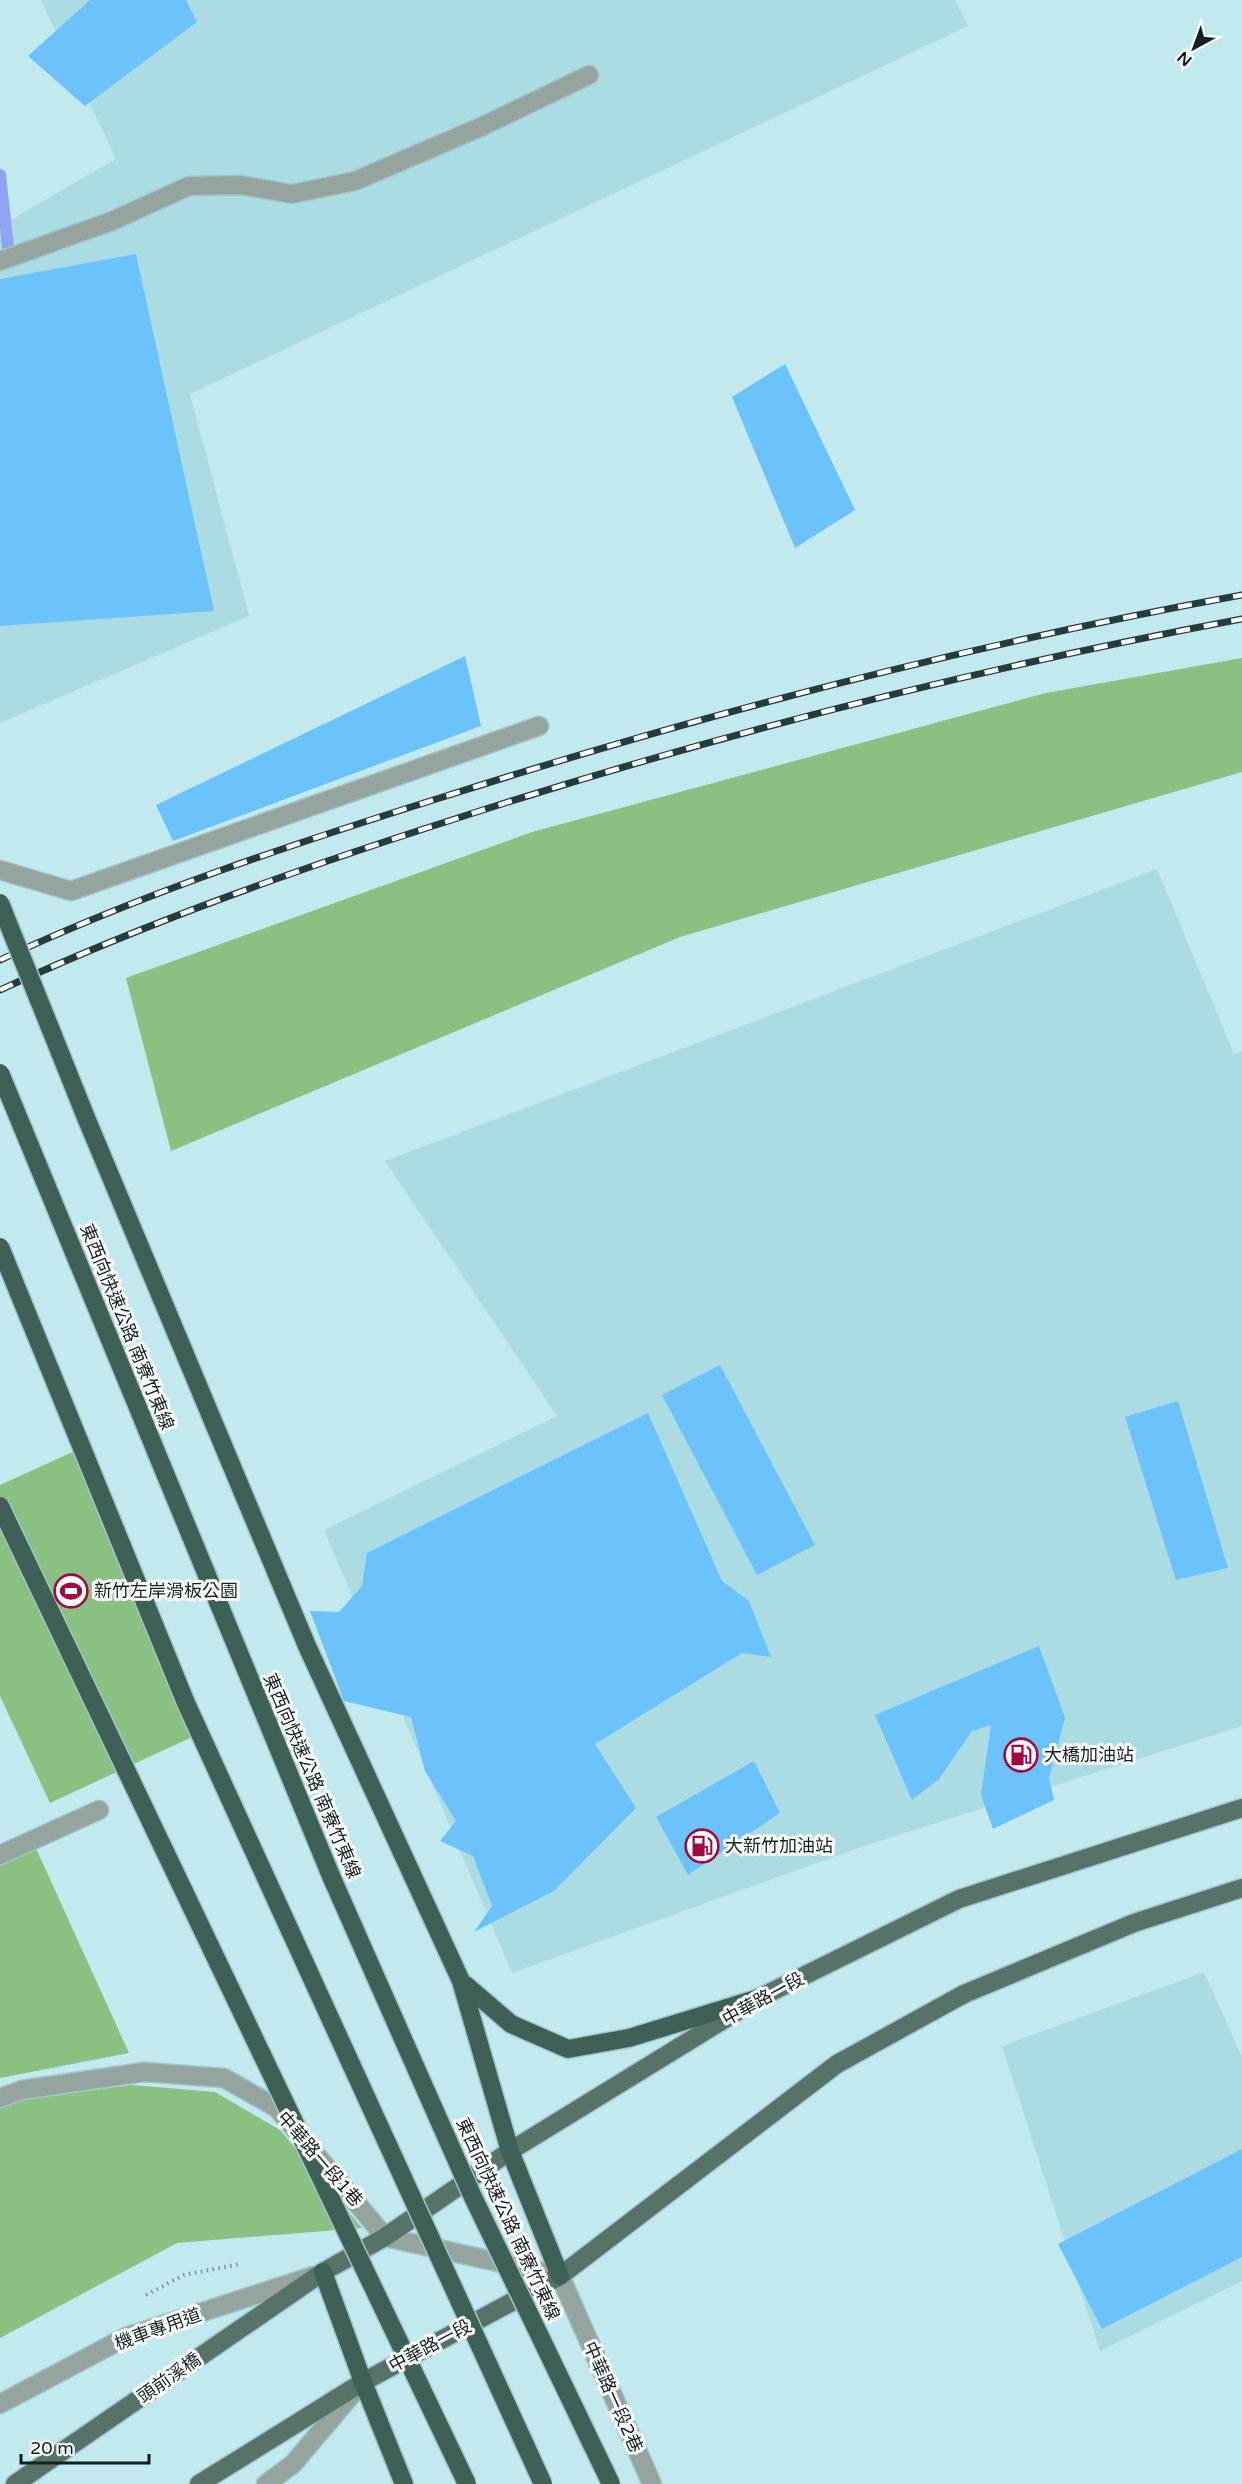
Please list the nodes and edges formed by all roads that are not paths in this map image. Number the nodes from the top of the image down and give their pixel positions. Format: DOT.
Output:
graph roads {
  1 [pos="589,75"];
  2 [pos="0,261"];
  3 [pos="539,726"];
  4 [pos="0,870"];
  5 [pos="0,903"];
  6 [pos="0,1073"];
  7 [pos="0,1247"];
  8 [pos="0,1506"];
  9 [pos="1242,1808"];
  10 [pos="99,1810"];
  11 [pos="0,1855"];
  12 [pos="1242,1888"];
  13 [pos="461,1981"];
  14 [pos="759,1998"];
  15 [pos="0,2098"];
  16 [pos="510,2151"];
  17 [pos="385,2236"];
  18 [pos="323,2272"];
  19 [pos="560,2277"];
  20 [pos="363,2382"];
  21 [pos="0,2404"];
  22 [pos="15,2484"];
  23 [pos="199,2484"];
  24 [pos="266,2484"];
  25 [pos="404,2484"];
  26 [pos="467,2484"];
  27 [pos="543,2484"];
  28 [pos="611,2484"];
  29 [pos="652,2484"];
  1 -- 2 [label="street"];
  3 -- 4 [label="street"];
  5 -- 13 [label="highway, bridge"];
  6 -- 28 [label="highway, 東西向快速公路 南寮竹東線, bridge"];
  7 -- 27 [label="highway, bridge"];
  8 -- 26 [label="highway, bridge"];
  9 -- 14 [label="main road, 中華路一段"];
  10 -- 11 [label="street"];
  12 -- 19 [label="main road, 中華路一段"];
  13 -- 14 [label="highway"];
  13 -- 16 [label="highway"];
  14 -- 16 [label="main road, 中華路一段"];
  15 -- 17 [label="street, 中華路一段1巷"];
  16 -- 17 [label="main road, 中華路一段"];
  16 -- 19 [label="highway"];
  17 -- 18 [label="main road, 中華路一段"];
  17 -- 19 [label="street"];
  18 -- 20 [label="highway"];
  18 -- 21 [label="street, 機車專用道"];
  18 -- 22 [label="main road, 頭前溪橋"];
  19 -- 20 [label="main road, 中華路一段"];
  19 -- 29 [label="street, 中華路一段2巷"];
  20 -- 23 [label="main road"];
  20 -- 24 [label="street"];
  20 -- 25 [label="highway"];
}
